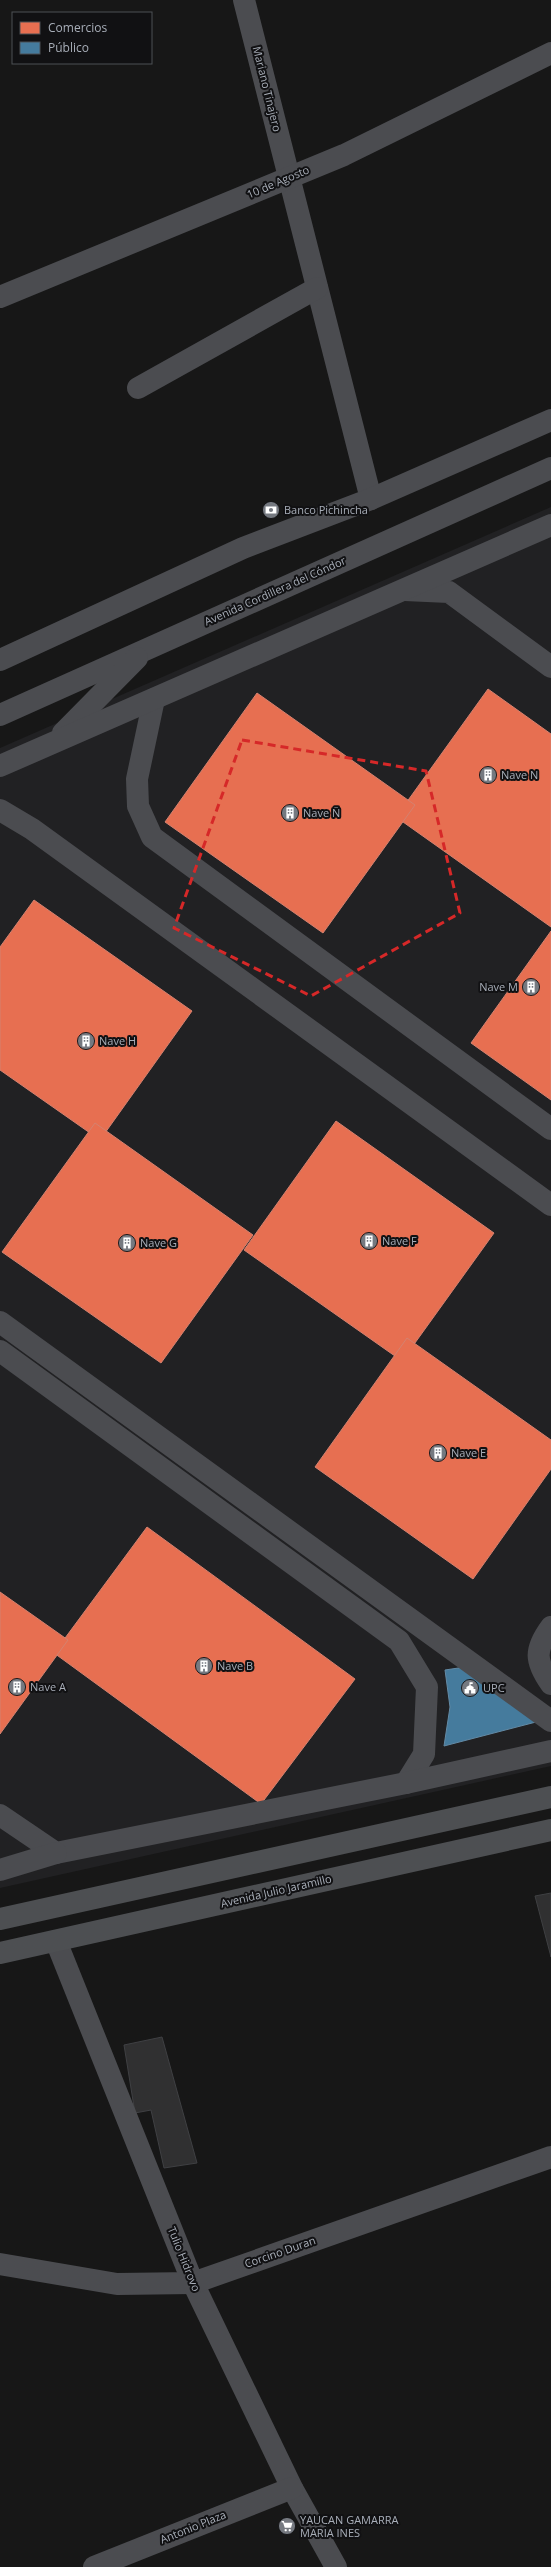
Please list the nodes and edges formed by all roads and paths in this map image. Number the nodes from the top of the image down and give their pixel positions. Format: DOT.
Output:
graph roads {
  1 [pos="244,0"];
  2 [pos="551,53"];
  3 [pos="289,178"];
  4 [pos="317,288"];
  5 [pos="0,297"];
  6 [pos="138,388"];
  7 [pos="551,420"];
  8 [pos="551,468"];
  9 [pos="371,499"];
  10 [pos="551,525"];
  11 [pos="400,590"];
  12 [pos="146,649"];
  13 [pos="0,660"];
  14 [pos="551,667"];
  15 [pos="154,699"];
  16 [pos="0,715"];
  17 [pos="55,741"];
  18 [pos="0,766"];
  19 [pos="0,810"];
  20 [pos="551,1129"];
  21 [pos="551,1205"];
  22 [pos="0,1322"];
  23 [pos="0,1351"];
  24 [pos="551,1627"];
  25 [pos="551,1684"];
  26 [pos="551,1721"];
  27 [pos="551,1751"];
  28 [pos="406,1783"];
  29 [pos="551,1797"];
  30 [pos="0,1815"];
  31 [pos="551,1830"];
  32 [pos="56,1853"];
  33 [pos="0,1870"];
  34 [pos="0,1918"];
  35 [pos="56,1941"];
  36 [pos="0,1953"];
  37 [pos="551,2157"];
  38 [pos="0,2264"];
  39 [pos="192,2283"];
  40 [pos="292,2488"];
  41 [pos="94,2567"];
  42 [pos="336,2567"];
  1 -- 3 [label="street, Mariano Tinajero"];
  2 -- 3 [label="street, 10 de Agosto"];
  3 -- 4 [label="street, Mariano Tinajero"];
  3 -- 5 [label="street, 10 de Agosto"];
  4 -- 6 [label="street"];
  4 -- 9 [label="street, Mariano Tinajero"];
  7 -- 9 [label="street"];
  8 -- 12 [label="street, Avenida Cordillera del Cóndor"];
  9 -- 13 [label="street"];
  10 -- 11 [label="street"];
  11 -- 14 [label="street"];
  11 -- 15 [label="street"];
  12 -- 16 [label="street, Avenida Cordillera del Cóndor"];
  12 -- 17 [label="street"];
  15 -- 17 [label="street"];
  15 -- 20 [label="street"];
  17 -- 18 [label="street"];
  19 -- 21 [label="street"];
  22 -- 26 [label="street"];
  23 -- 28 [label="street"];
  24 -- 25 [label="street"];
  27 -- 28 [label="street"];
  28 -- 32 [label="street"];
  29 -- 34 [label="main road"];
  30 -- 32 [label="street"];
  31 -- 35 [label="main road, Avenida Julio Jaramillo"];
  32 -- 33 [label="street"];
  35 -- 36 [label="main road, Avenida Julio Jaramillo"];
  35 -- 39 [label="street, Tulio Hidrovo"];
  37 -- 39 [label="street, Corcino Duran"];
  38 -- 39 [label="street, Corcino Duran"];
  39 -- 40 [label="street, Tulio Hidrovo"];
  40 -- 41 [label="street, Antonio Plaza"];
  40 -- 42 [label="street, Tulio Hidrovo"];
}
